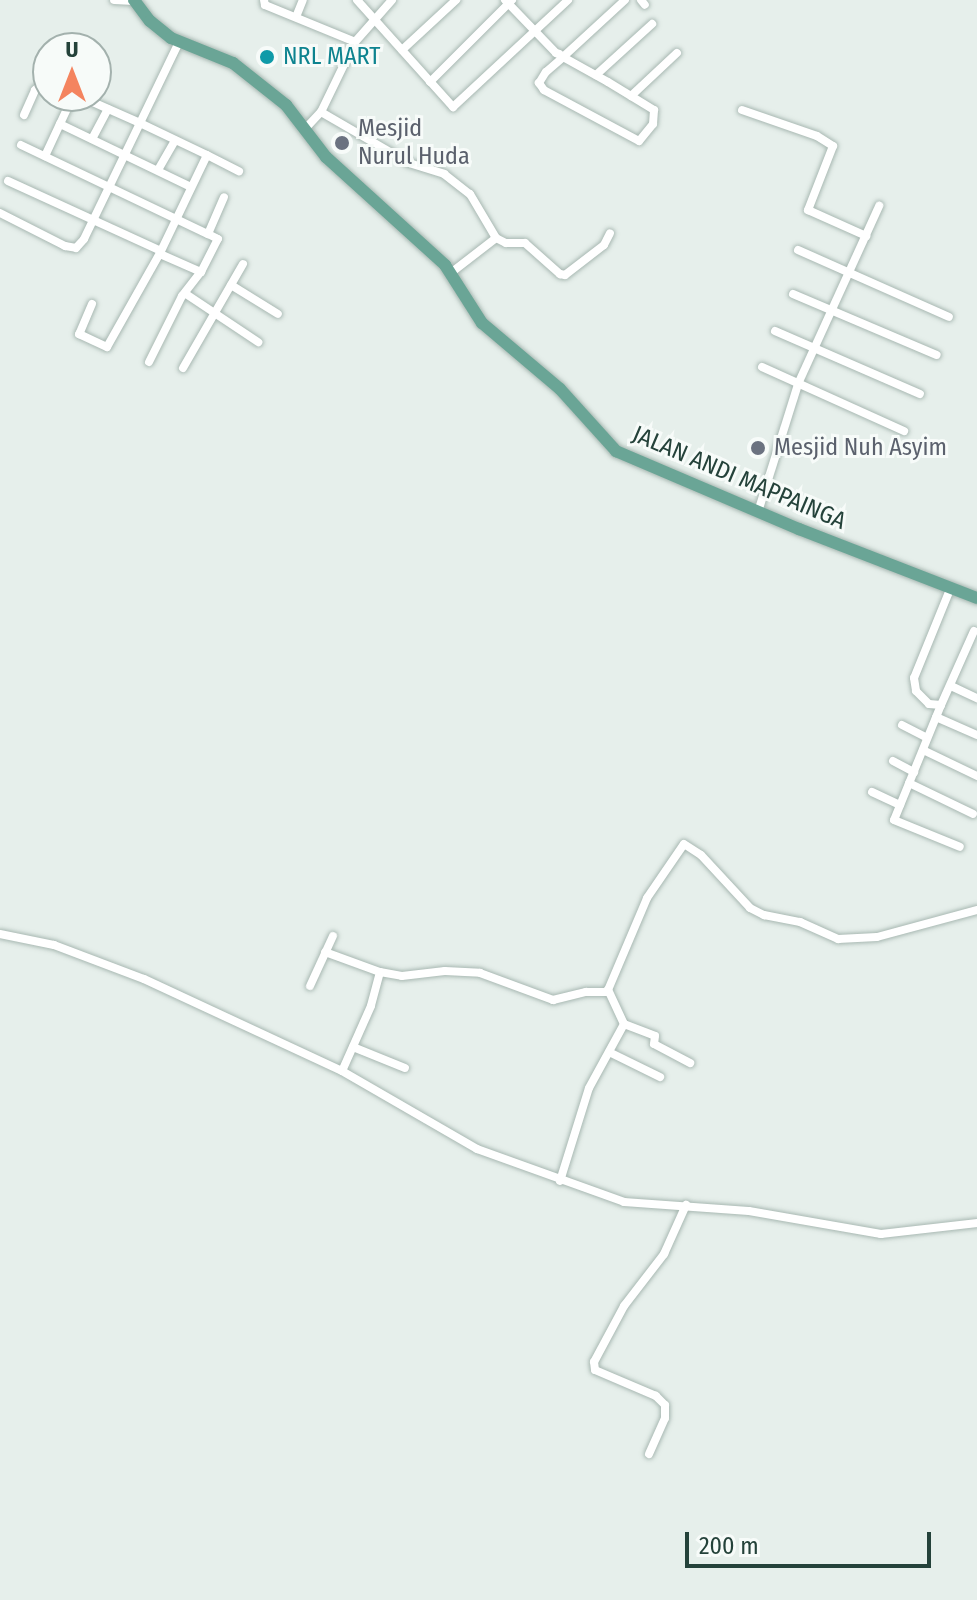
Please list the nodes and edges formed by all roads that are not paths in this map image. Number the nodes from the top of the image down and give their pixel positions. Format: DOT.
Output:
graph roads {
  1 [pos="114,0"];
  2 [pos="264,0"];
  3 [pos="303,0"];
  4 [pos="357,0"];
  5 [pos="392,0"];
  6 [pos="456,0"];
  7 [pos="568,0"];
  8 [pos="625,0"];
  9 [pos="134,1"];
  10 [pos="508,1"];
  11 [pos="296,17"];
  12 [pos="374,18"];
  13 [pos="652,24"];
  14 [pos="534,31"];
  15 [pos="179,42"];
  16 [pos="355,42"];
  17 [pos="402,50"];
  18 [pos="677,53"];
  19 [pos="563,57"];
  20 [pos="596,75"];
  21 [pos="430,82"];
  22 [pos="631,96"];
  23 [pos="32,97"];
  24 [pos="742,110"];
  25 [pos="112,111"];
  26 [pos="67,112"];
  27 [pos="106,112"];
  28 [pos="321,112"];
  29 [pos="24,115"];
  30 [pos="140,123"];
  31 [pos="60,124"];
  32 [pos="304,130"];
  33 [pos="92,139"];
  34 [pos="175,140"];
  35 [pos="21,145"];
  36 [pos="126,154"];
  37 [pos="207,155"];
  38 [pos="45,156"];
  39 [pos="158,170"];
  40 [pos="239,171"];
  41 [pos="8,181"];
  42 [pos="191,187"];
  43 [pos="110,188"];
  44 [pos="224,197"];
  45 [pos="879,206"];
  46 [pos="0,213"];
  47 [pos="176,218"];
  48 [pos="94,221"];
  49 [pos="610,233"];
  50 [pos="208,234"];
  51 [pos="866,236"];
  52 [pos="496,238"];
  53 [pos="798,250"];
  54 [pos="161,253"];
  55 [pos="243,264"];
  56 [pos="201,272"];
  57 [pos="452,272"];
  58 [pos="849,273"];
  59 [pos="231,285"];
  60 [pos="186,294"];
  61 [pos="793,294"];
  62 [pos="92,304"];
  63 [pos="215,310"];
  64 [pos="832,310"];
  65 [pos="278,314"];
  66 [pos="949,317"];
  67 [pos="775,331"];
  68 [pos="258,342"];
  69 [pos="815,348"];
  70 [pos="937,355"];
  71 [pos="149,362"];
  72 [pos="762,367"];
  73 [pos="183,368"];
  74 [pos="798,384"];
  75 [pos="920,394"];
  76 [pos="904,431"];
  77 [pos="758,512"];
  78 [pos="951,587"];
  79 [pos="977,598"];
  80 [pos="974,631"];
  81 [pos="966,650"];
  82 [pos="977,655"];
  83 [pos="951,686"];
  84 [pos="977,698"];
  85 [pos="941,705"];
  86 [pos="936,717"];
  87 [pos="902,725"];
  88 [pos="977,735"];
  89 [pos="927,738"];
  90 [pos="923,750"];
  91 [pos="893,761"];
  92 [pos="914,772"];
  93 [pos="977,776"];
  94 [pos="909,783"];
  95 [pos="872,792"];
  96 [pos="900,805"];
  97 [pos="973,814"];
  98 [pos="960,847"];
  99 [pos="977,910"];
  100 [pos="0,934"];
  101 [pos="333,936"];
  102 [pos="325,952"];
  103 [pos="380,972"];
  104 [pos="310,986"];
  105 [pos="608,992"];
  106 [pos="624,1024"];
  107 [pos="353,1047"];
  108 [pos="609,1052"];
  109 [pos="690,1063"];
  110 [pos="405,1068"];
  111 [pos="342,1071"];
  112 [pos="660,1077"];
  113 [pos="560,1181"];
  114 [pos="686,1205"];
  115 [pos="977,1223"];
  116 [pos="649,1454"];
  1 -- 9 [label="street"];
  2 -- 11 [label="street"];
  3 -- 11 [label="street"];
  4 -- 12 [label="street"];
  5 -- 12 [label="street"];
  6 -- 17 [label="street"];
  7 -- 14 [label="street"];
  8 -- 19 [label="street"];
  9 -- 15 [label="main road, JALAN ANDI MAPPAINGA"];
  10 -- 14 [label="street"];
  10 -- 21 [label="street"];
  11 -- 16 [label="street"];
  12 -- 16 [label="street"];
  12 -- 17 [label="street"];
  13 -- 20 [label="street"];
  14 -- 19 [label="street"];
  14 -- 21 [label="street"];
  15 -- 30 [label="street"];
  15 -- 32 [label="main road, JALAN ANDI MAPPAINGA"];
  16 -- 28 [label="street"];
  17 -- 21 [label="street"];
  18 -- 22 [label="street"];
  19 -- 20 [label="street"];
  19 -- 22 [label="street"];
  20 -- 22 [label="street"];
  23 -- 29 [label="street"];
  24 -- 51 [label="street"];
  25 -- 30 [label="street"];
  26 -- 31 [label="street"];
  27 -- 33 [label="street"];
  28 -- 32 [label="street"];
  28 -- 52 [label="street"];
  30 -- 34 [label="street"];
  30 -- 36 [label="street"];
  31 -- 33 [label="street"];
  31 -- 38 [label="street"];
  32 -- 57 [label="main road, JALAN ANDI MAPPAINGA"];
  33 -- 36 [label="street"];
  34 -- 37 [label="street"];
  34 -- 39 [label="street"];
  35 -- 38 [label="street"];
  36 -- 39 [label="street"];
  36 -- 43 [label="street"];
  37 -- 40 [label="street"];
  37 -- 42 [label="street"];
  38 -- 43 [label="street"];
  39 -- 42 [label="street"];
  41 -- 48 [label="street"];
  42 -- 47 [label="street"];
  43 -- 47 [label="street"];
  43 -- 48 [label="street"];
  44 -- 50 [label="street"];
  45 -- 51 [label="street"];
  46 -- 48 [label="street"];
  47 -- 50 [label="street"];
  47 -- 54 [label="street"];
  48 -- 54 [label="street"];
  49 -- 52 [label="street"];
  50 -- 56 [label="street"];
  51 -- 58 [label="street"];
  52 -- 57 [label="street"];
  53 -- 58 [label="street"];
  54 -- 56 [label="street"];
  54 -- 62 [label="street"];
  55 -- 59 [label="street"];
  56 -- 60 [label="street"];
  57 -- 77 [label="main road, JALAN ANDI MAPPAINGA"];
  58 -- 64 [label="street"];
  58 -- 66 [label="street"];
  59 -- 63 [label="street"];
  59 -- 65 [label="street"];
  60 -- 63 [label="street"];
  60 -- 71 [label="street"];
  61 -- 64 [label="street"];
  63 -- 68 [label="street"];
  63 -- 73 [label="street"];
  64 -- 69 [label="street"];
  64 -- 70 [label="street"];
  67 -- 69 [label="street"];
  69 -- 74 [label="street"];
  69 -- 75 [label="street"];
  72 -- 74 [label="street"];
  74 -- 76 [label="street"];
  74 -- 77 [label="street"];
  77 -- 78 [label="main road, JALAN ANDI MAPPAINGA"];
  78 -- 79 [label="main road, JALAN ANDI MAPPAINGA"];
  78 -- 85 [label="street"];
  80 -- 81 [label="street"];
  81 -- 82 [label="street"];
  81 -- 83 [label="street"];
  83 -- 84 [label="street"];
  83 -- 85 [label="street"];
  85 -- 86 [label="street"];
  86 -- 88 [label="street"];
  86 -- 89 [label="street"];
  87 -- 89 [label="street"];
  89 -- 90 [label="street"];
  90 -- 92 [label="street"];
  90 -- 93 [label="street"];
  91 -- 92 [label="street"];
  92 -- 94 [label="street"];
  94 -- 96 [label="street"];
  94 -- 97 [label="street"];
  95 -- 96 [label="street"];
  96 -- 98 [label="street"];
  99 -- 105 [label="street"];
  100 -- 111 [label="street"];
  101 -- 102 [label="street"];
  102 -- 103 [label="street"];
  102 -- 104 [label="street"];
  103 -- 105 [label="street"];
  103 -- 107 [label="street"];
  105 -- 106 [label="street"];
  106 -- 108 [label="street"];
  106 -- 109 [label="street"];
  107 -- 110 [label="street"];
  107 -- 111 [label="street"];
  108 -- 112 [label="street"];
  108 -- 113 [label="street"];
  111 -- 113 [label="street"];
  113 -- 114 [label="street"];
  114 -- 115 [label="street"];
  114 -- 116 [label="street"];
}
